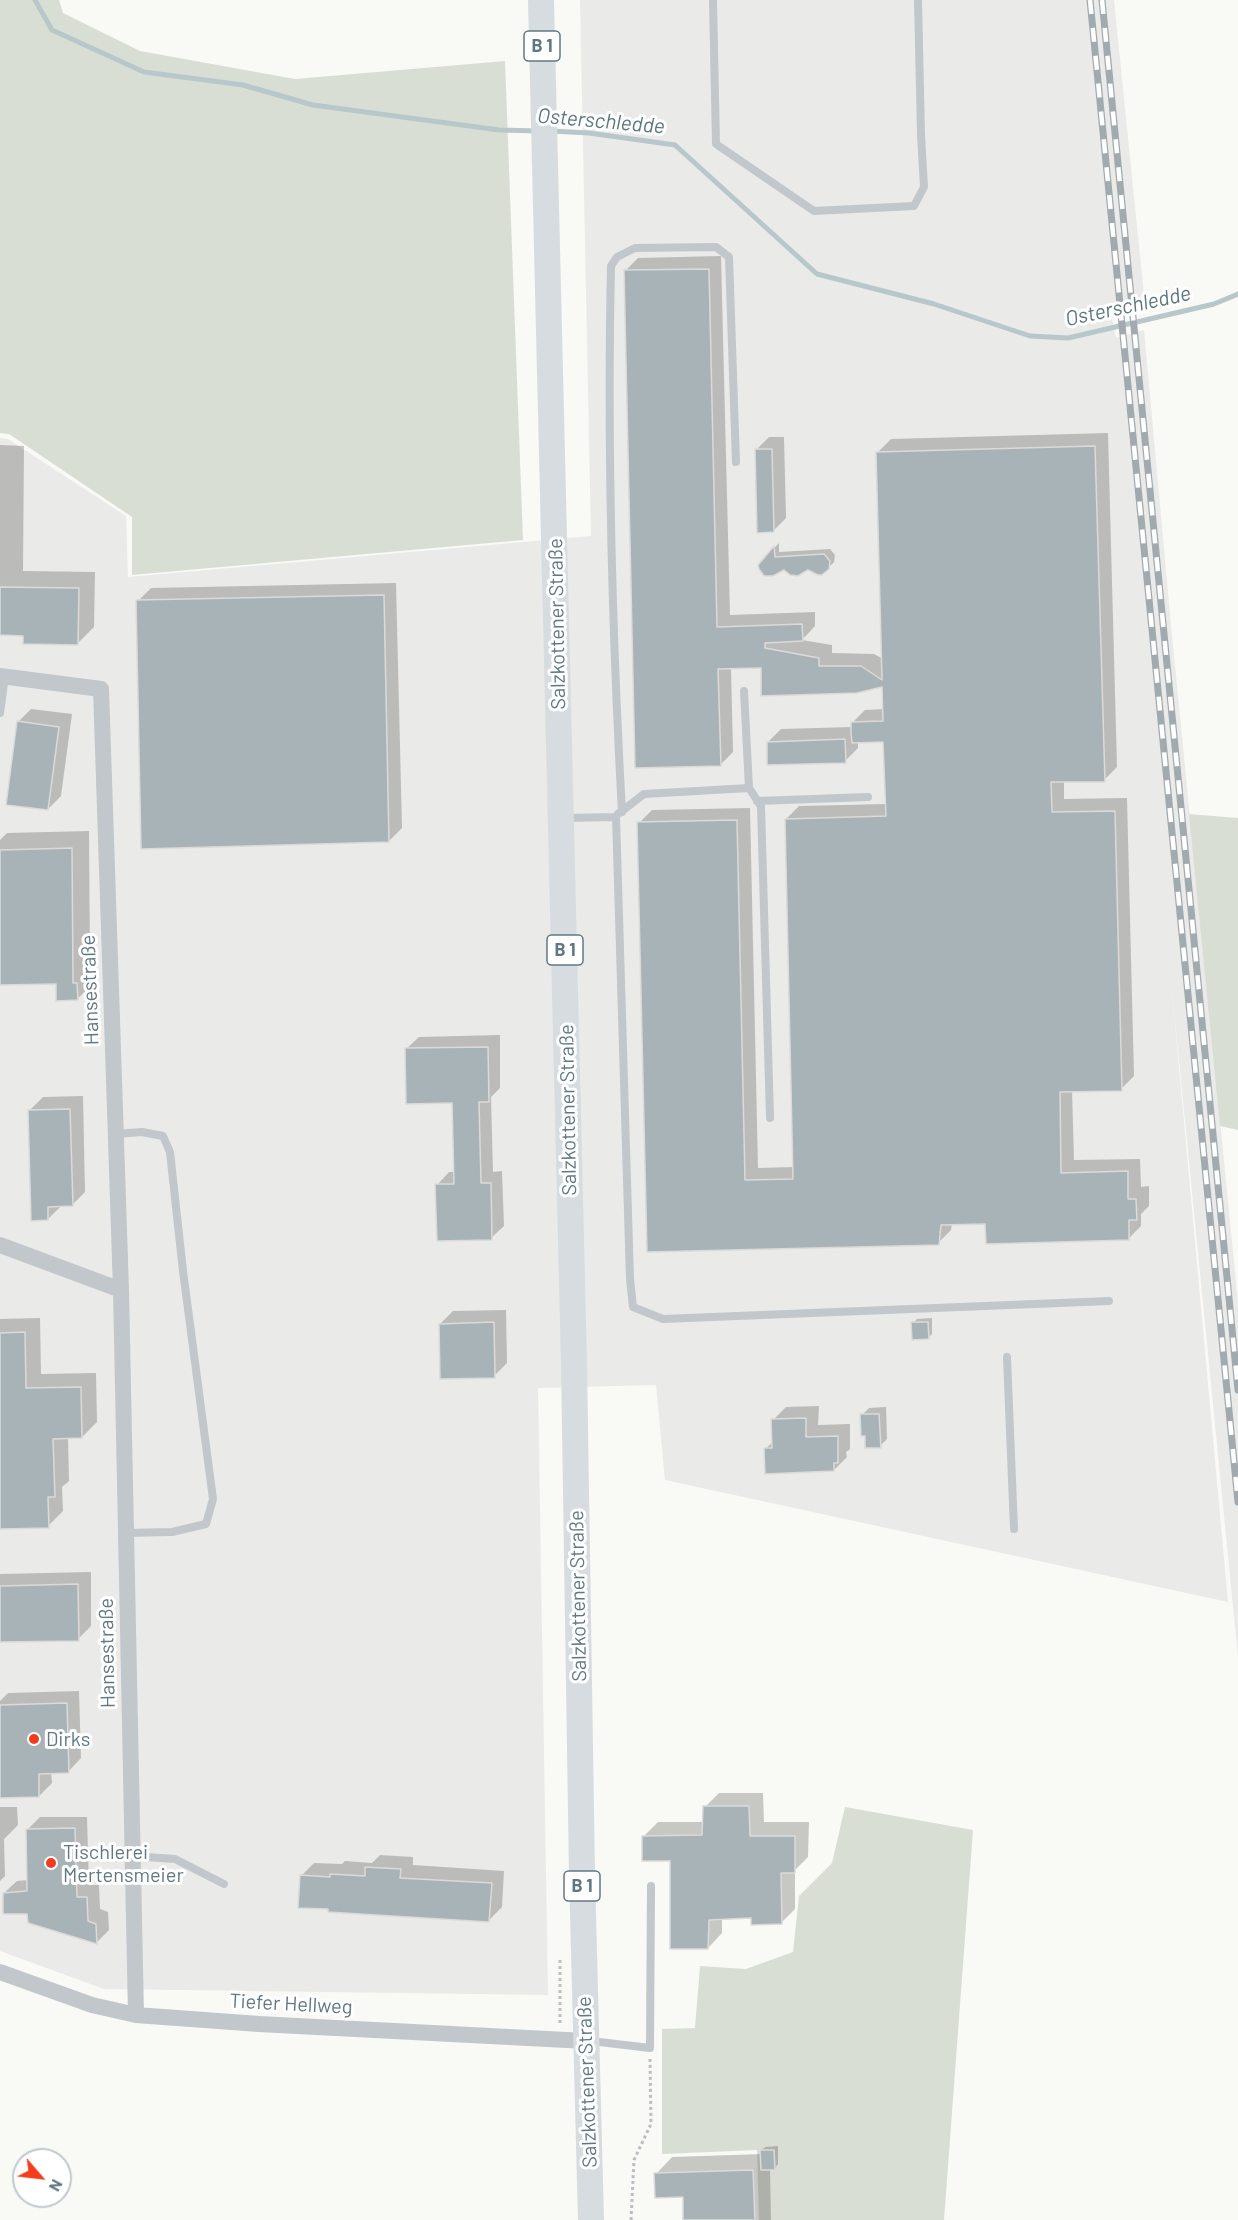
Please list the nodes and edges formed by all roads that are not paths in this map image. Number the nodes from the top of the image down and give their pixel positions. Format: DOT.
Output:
graph roads {
  1 [pos="541,0"];
  2 [pos="713,0"];
  3 [pos="918,0"];
  4 [pos="736,462"];
  5 [pos="2,676"];
  6 [pos="744,691"];
  7 [pos="0,713"];
  8 [pos="749,788"];
  9 [pos="868,797"];
  10 [pos="757,801"];
  11 [pos="619,814"];
  12 [pos="561,818"];
  13 [pos="770,1118"];
  14 [pos="116,1134"];
  15 [pos="0,1245"];
  16 [pos="121,1290"];
  17 [pos="1109,1301"];
  18 [pos="1007,1357"];
  19 [pos="1014,1529"];
  20 [pos="126,1533"];
  21 [pos="132,1856"];
  22 [pos="224,1884"];
  23 [pos="651,1886"];
  24 [pos="0,1972"];
  25 [pos="136,2015"];
  26 [pos="586,2041"];
  27 [pos="591,2220"];
  1 -- 12 [label="main road, Salzkottener Straße / B 1"];
  2 -- 3 [label="lane"];
  4 -- 11 [label="lane"];
  5 -- 7 [label="lane"];
  5 -- 14 [label="street, Hansestraße"];
  6 -- 8 [label="lane"];
  8 -- 10 [label="lane"];
  8 -- 11 [label="lane"];
  9 -- 10 [label="lane"];
  10 -- 13 [label="lane"];
  11 -- 12 [label="lane"];
  11 -- 17 [label="lane"];
  12 -- 26 [label="main road, Salzkottener Straße / B 1"];
  14 -- 16 [label="street, Hansestraße"];
  14 -- 20 [label="lane"];
  15 -- 16 [label="street"];
  16 -- 20 [label="street, Hansestraße"];
  18 -- 19 [label="lane"];
  20 -- 21 [label="street, Hansestraße"];
  21 -- 22 [label="lane"];
  21 -- 25 [label="street, Hansestraße"];
  23 -- 26 [label="lane"];
  24 -- 25 [label="street, Tiefer Hellweg"];
  25 -- 26 [label="street, Tiefer Hellweg"];
  26 -- 27 [label="main road, Salzkottener Straße / B 1"];
}
